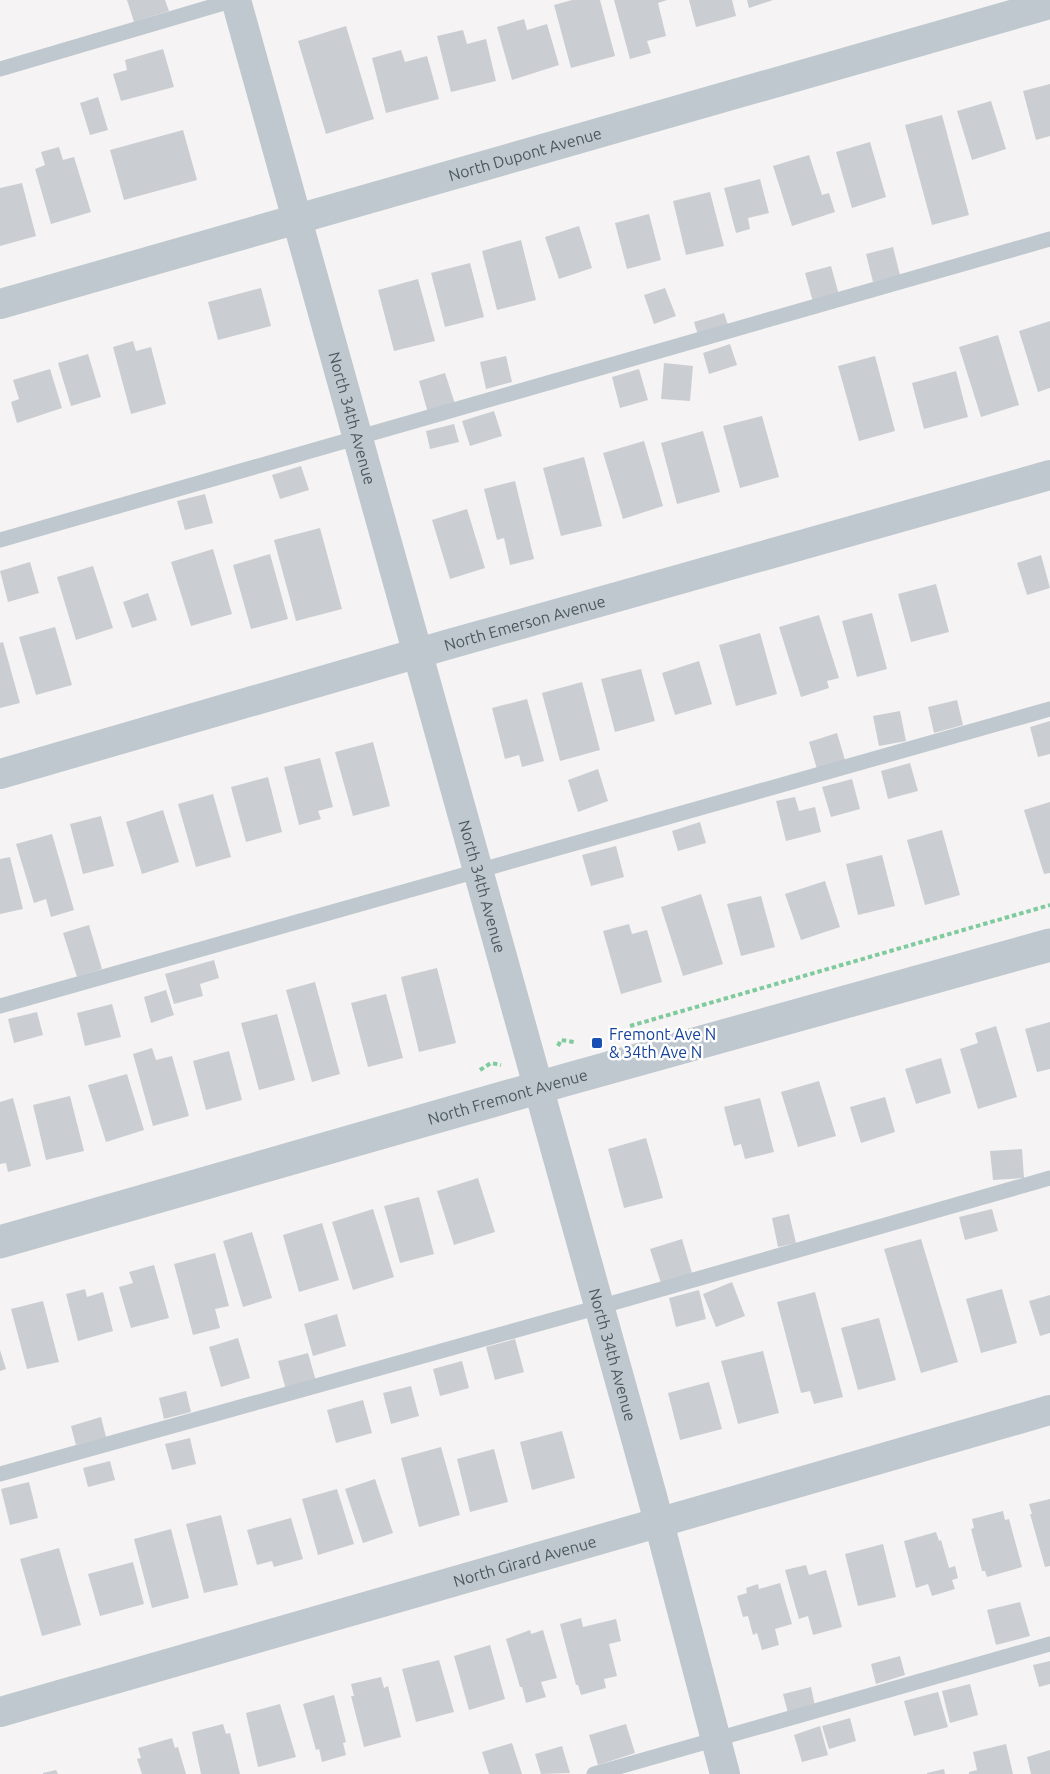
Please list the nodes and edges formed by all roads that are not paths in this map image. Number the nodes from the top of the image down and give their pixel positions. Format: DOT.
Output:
graph roads {
  1 [pos="235,0"];
  2 [pos="1050,4"];
  3 [pos="0,69"];
  4 [pos="298,219"];
  5 [pos="1050,239"];
  6 [pos="0,304"];
  7 [pos="357,438"];
  8 [pos="1050,475"];
  9 [pos="0,540"];
  10 [pos="417,653"];
  11 [pos="1050,709"];
  12 [pos="0,774"];
  13 [pos="479,870"];
  14 [pos="1050,945"];
  15 [pos="0,1006"];
  16 [pos="539,1087"];
  17 [pos="1050,1178"];
  18 [pos="0,1242"];
  19 [pos="599,1307"];
  20 [pos="1050,1410"];
  21 [pos="0,1474"];
  22 [pos="660,1523"];
  23 [pos="1050,1644"];
  24 [pos="0,1712"];
  25 [pos="716,1739"];
  26 [pos="594,1774"];
  27 [pos="725,1774"];
  1 -- 3 [label="lane"];
  1 -- 4 [label="street, North 34th Avenue"];
  2 -- 4 [label="street, North Dupont Avenue"];
  4 -- 6 [label="street, North Dupont Avenue"];
  4 -- 7 [label="street, North 34th Avenue"];
  5 -- 7 [label="lane"];
  7 -- 9 [label="lane"];
  7 -- 10 [label="street, North 34th Avenue"];
  8 -- 10 [label="street, North Emerson Avenue"];
  10 -- 12 [label="street, North Emerson Avenue"];
  10 -- 13 [label="street, North 34th Avenue"];
  11 -- 13 [label="lane"];
  13 -- 15 [label="lane"];
  13 -- 16 [label="street, North 34th Avenue"];
  14 -- 16 [label="street, North Fremont Avenue"];
  16 -- 18 [label="street, North Fremont Avenue"];
  16 -- 19 [label="street, North 34th Avenue"];
  17 -- 19 [label="lane"];
  19 -- 21 [label="lane"];
  19 -- 22 [label="street, North 34th Avenue"];
  20 -- 22 [label="street, North Girard Avenue"];
  22 -- 24 [label="street, North Girard Avenue"];
  22 -- 25 [label="street, North 34th Avenue"];
  23 -- 25 [label="lane"];
  25 -- 26 [label="lane"];
  25 -- 27 [label="street, North 34th Avenue"];
}
